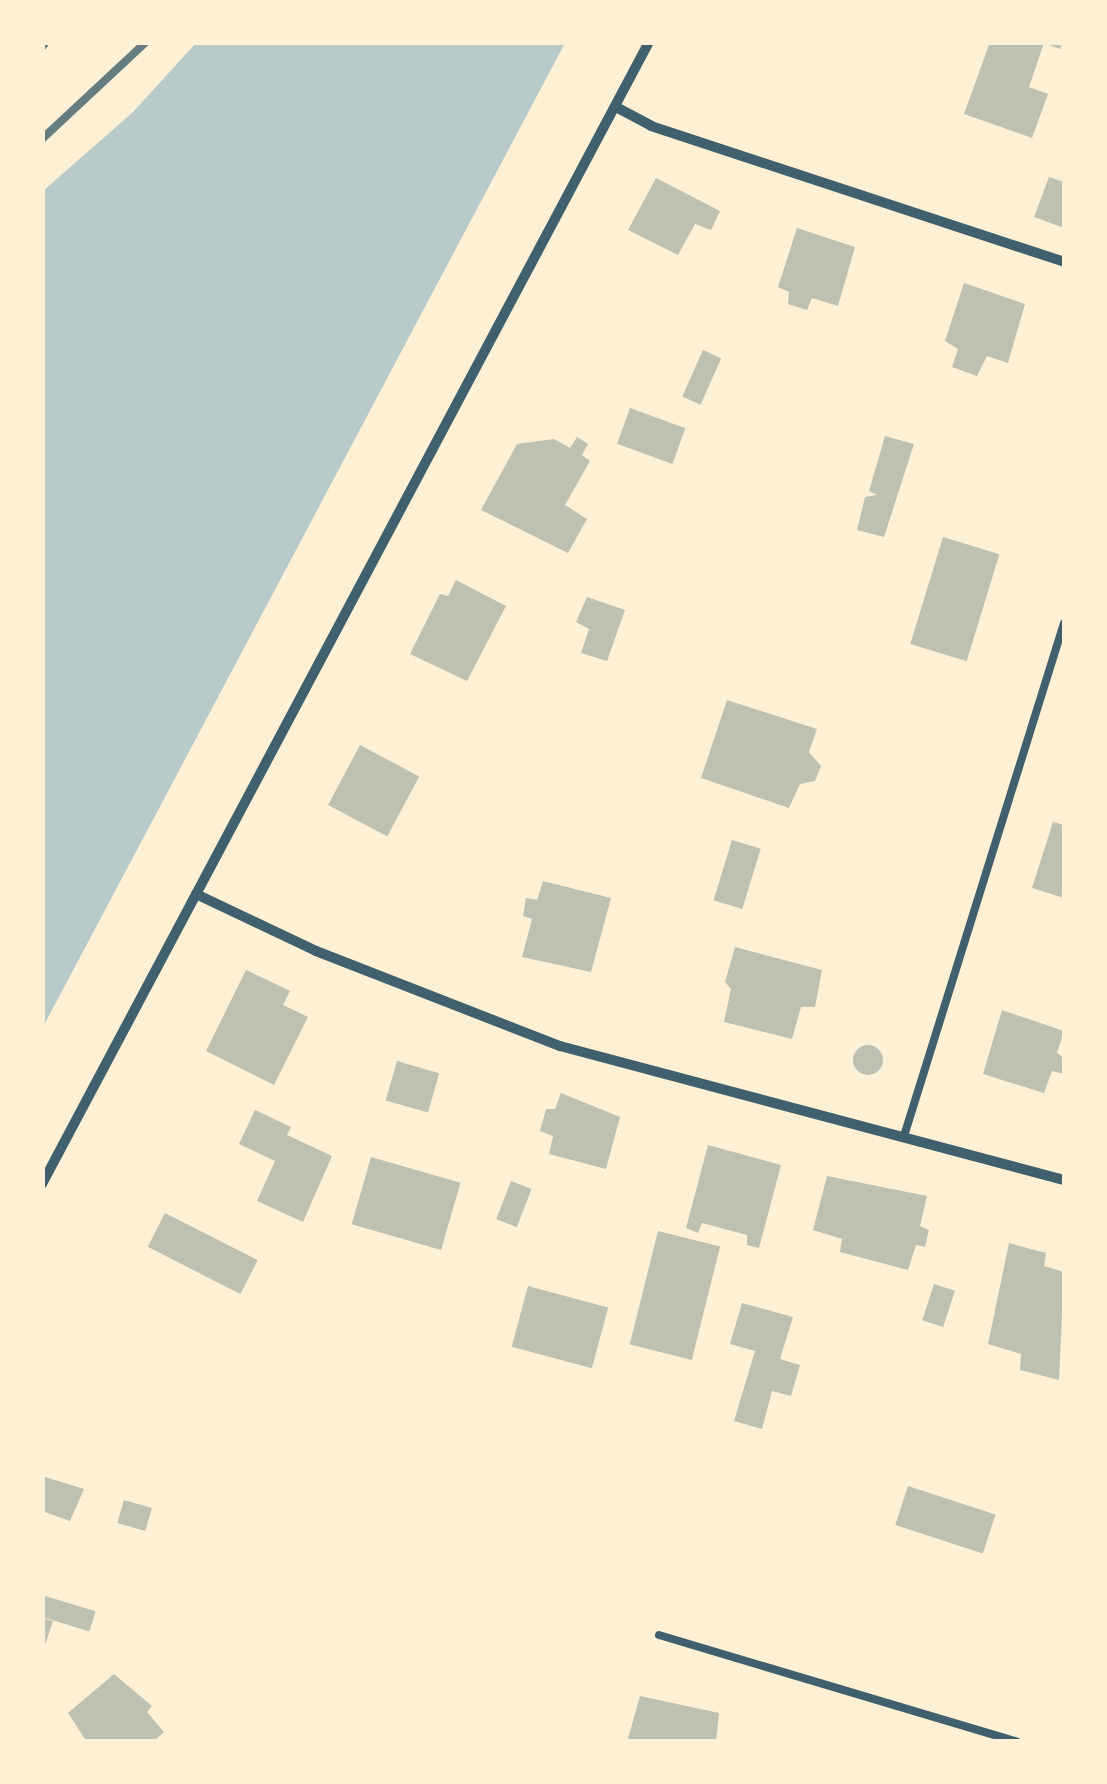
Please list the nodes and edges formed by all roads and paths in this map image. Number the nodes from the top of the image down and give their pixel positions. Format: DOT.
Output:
graph roads {
  1 [pos="648,42"];
  2 [pos="616,108"];
  3 [pos="1064,262"];
  4 [pos="1064,622"];
  5 [pos="196,894"];
  6 [pos="904,1136"];
  7 [pos="1064,1180"];
  8 [pos="42,1184"];
  9 [pos="658,1634"];
  10 [pos="1017,1742"];
  1 -- 2 [label="street"];
  2 -- 3 [label="street"];
  2 -- 5 [label="street"];
  4 -- 6 [label="lane"];
  5 -- 6 [label="street"];
  5 -- 8 [label="street"];
  6 -- 7 [label="street"];
  9 -- 10 [label="lane"];
}
